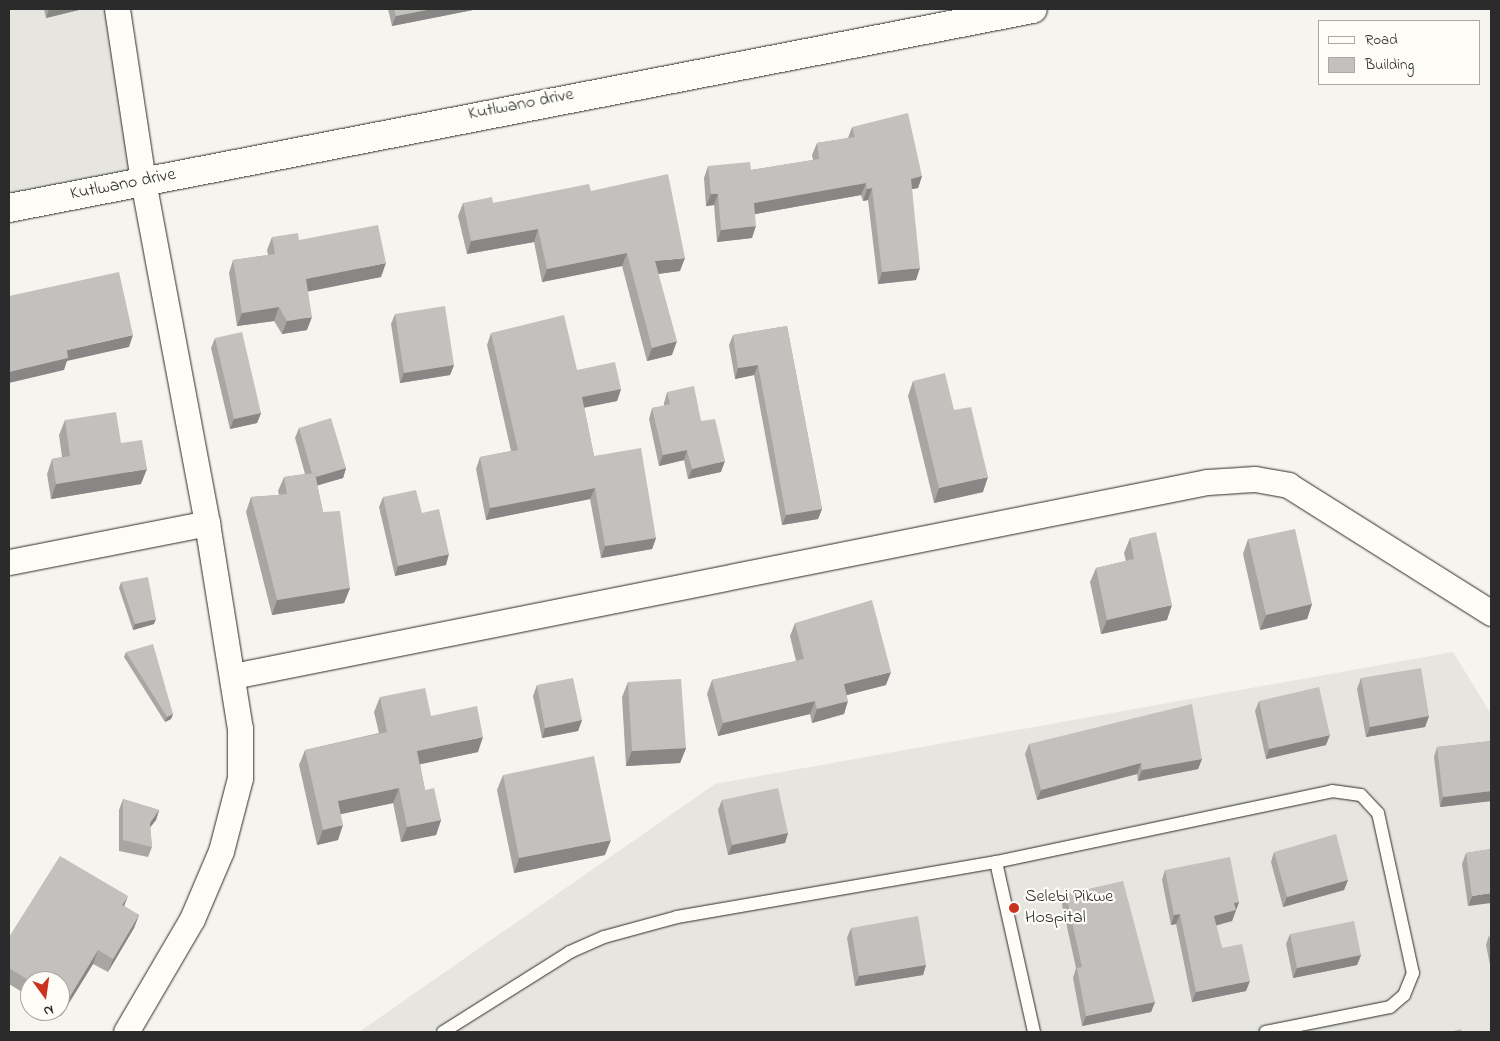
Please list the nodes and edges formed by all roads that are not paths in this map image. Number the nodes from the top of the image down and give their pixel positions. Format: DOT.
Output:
graph roads {
  1 [pos="118,9"];
  2 [pos="1034,9"];
  3 [pos="143,180"];
  4 [pos="9,208"];
  5 [pos="207,524"];
  6 [pos="9,562"];
  7 [pos="1491,613"];
  8 [pos="233,676"];
  9 [pos="996,862"];
  10 [pos="126,1032"];
  11 [pos="442,1032"];
  12 [pos="1034,1032"];
  13 [pos="1265,1032"];
  1 -- 3 [label="street"];
  2 -- 3 [label="street, Kutlwano drive"];
  3 -- 4 [label="street, Kutlwano drive"];
  3 -- 5 [label="street"];
  5 -- 6 [label="street"];
  5 -- 8 [label="street"];
  7 -- 8 [label="street"];
  8 -- 10 [label="street"];
  9 -- 11 [label="lane"];
  9 -- 12 [label="lane"];
  9 -- 13 [label="lane"];
}
